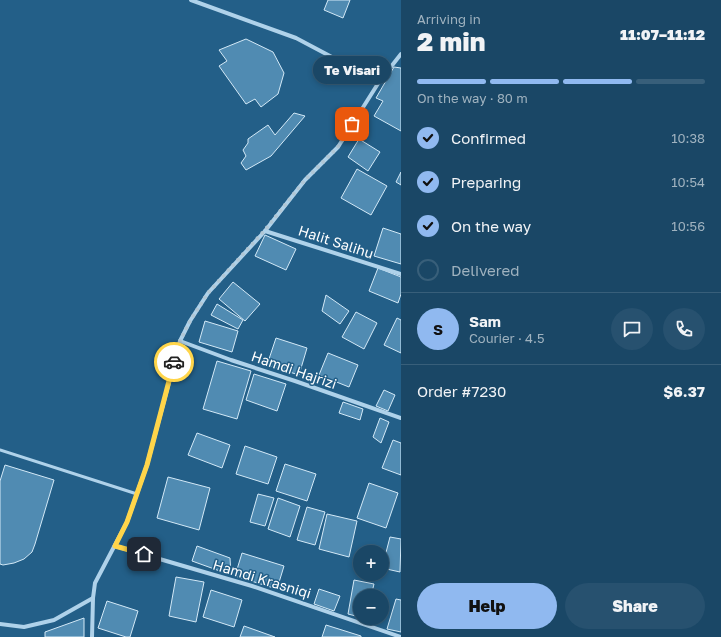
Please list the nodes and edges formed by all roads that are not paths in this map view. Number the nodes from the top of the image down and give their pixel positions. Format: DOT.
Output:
graph roads {
  1 [pos="191,0"];
  2 [pos="401,54"];
  3 [pos="379,82"];
  4 [pos="265,230"];
  5 [pos="401,274"];
  6 [pos="180,341"];
  7 [pos="401,418"];
  8 [pos="0,450"];
  9 [pos="137,494"];
  10 [pos="115,546"];
  11 [pos="93,598"];
  12 [pos="0,624"];
  13 [pos="92,637"];
  14 [pos="401,637"];
  1 -- 3 [label="street"];
  2 -- 3 [label="street"];
  3 -- 4 [label="street"];
  4 -- 5 [label="street, Halit Salihu"];
  4 -- 6 [label="street"];
  6 -- 7 [label="street, Hamdi Hajrizi"];
  6 -- 9 [label="street"];
  8 -- 9 [label="lane"];
  9 -- 10 [label="street"];
  10 -- 11 [label="street"];
  10 -- 14 [label="street, Hamdi Krasniqi"];
  11 -- 12 [label="street"];
  11 -- 13 [label="street"];
}
